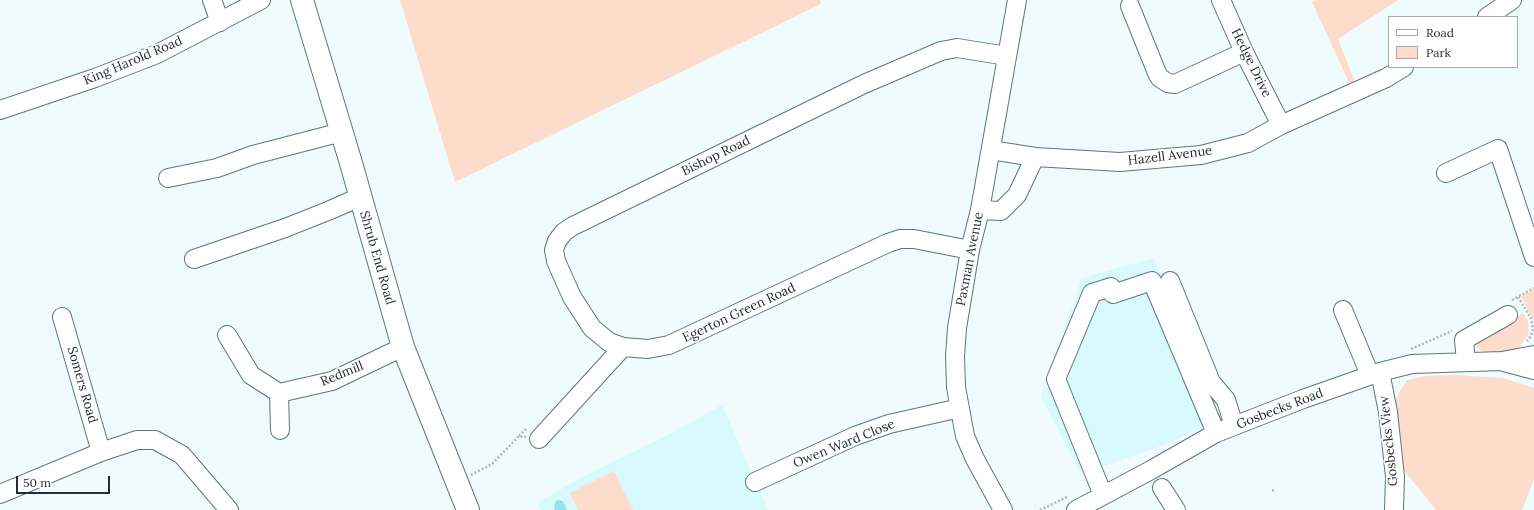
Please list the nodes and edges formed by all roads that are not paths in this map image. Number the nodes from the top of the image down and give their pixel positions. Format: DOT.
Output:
graph roads {
  1 [pos="212,0"];
  2 [pos="261,0"];
  3 [pos="302,0"];
  4 [pos="1017,0"];
  5 [pos="1221,0"];
  6 [pos="1512,0"];
  7 [pos="1130,6"];
  8 [pos="1488,16"];
  9 [pos="220,22"];
  10 [pos="1244,52"];
  11 [pos="1007,56"];
  12 [pos="1402,68"];
  13 [pos="0,110"];
  14 [pos="1281,125"];
  15 [pos="342,132"];
  16 [pos="991,150"];
  17 [pos="1036,157"];
  18 [pos="1446,173"];
  19 [pos="168,178"];
  20 [pos="360,197"];
  21 [pos="980,210"];
  22 [pos="970,250"];
  23 [pos="1534,257"];
  24 [pos="194,259"];
  25 [pos="1170,282"];
  26 [pos="1342,310"];
  27 [pos="1508,315"];
  28 [pos="62,317"];
  29 [pos="227,335"];
  30 [pos="403,347"];
  31 [pos="623,347"];
  32 [pos="1532,360"];
  33 [pos="1466,362"];
  34 [pos="1375,374"];
  35 [pos="279,393"];
  36 [pos="960,408"];
  37 [pos="1234,426"];
  38 [pos="280,430"];
  39 [pos="1216,433"];
  40 [pos="539,439"];
  41 [pos="101,452"];
  42 [pos="755,482"];
  43 [pos="1162,488"];
  44 [pos="0,494"];
  45 [pos="1103,495"];
  46 [pos="229,510"];
  47 [pos="468,510"];
  48 [pos="1003,510"];
  49 [pos="1076,510"];
  50 [pos="1175,510"];
  51 [pos="1394,510"];
  1 -- 9 [label="street"];
  2 -- 9 [label="street, King Harold Road"];
  3 -- 15 [label="main road, Shrub End Road"];
  4 -- 11 [label="street, Paxman Avenue"];
  5 -- 10 [label="street, Hedge Drive"];
  6 -- 8 [label="street"];
  7 -- 10 [label="street"];
  9 -- 13 [label="street, King Harold Road"];
  10 -- 14 [label="street, Hedge Drive"];
  11 -- 16 [label="street, Paxman Avenue"];
  11 -- 31 [label="street, Bishop Road"];
  12 -- 14 [label="street, Hazell Avenue"];
  14 -- 17 [label="street, Hazell Avenue"];
  15 -- 19 [label="street"];
  15 -- 20 [label="main road, Shrub End Road"];
  16 -- 17 [label="street, Hazell Avenue"];
  16 -- 21 [label="street, Paxman Avenue"];
  17 -- 21 [label="street"];
  18 -- 23 [label="street"];
  20 -- 24 [label="street"];
  20 -- 30 [label="main road, Shrub End Road"];
  21 -- 22 [label="street, Paxman Avenue"];
  22 -- 31 [label="street, Egerton Green Road"];
  22 -- 36 [label="street, Paxman Avenue"];
  25 -- 37 [label="street"];
  26 -- 34 [label="street, Gosbecks View"];
  27 -- 33 [label="street"];
  28 -- 41 [label="street, Somers Road"];
  29 -- 35 [label="street"];
  30 -- 35 [label="street, Redmill"];
  30 -- 47 [label="main road, Shrub End Road"];
  31 -- 40 [label="street"];
  32 -- 33 [label="street, Gosbecks Road"];
  33 -- 34 [label="street, Gosbecks Road"];
  34 -- 37 [label="street, Gosbecks Road"];
  34 -- 51 [label="street, Gosbecks View"];
  35 -- 38 [label="street"];
  36 -- 42 [label="street, Owen Ward Close"];
  36 -- 48 [label="street, Paxman Avenue"];
  37 -- 39 [label="street, Gosbecks Road"];
  39 -- 45 [label="street, Gosbecks Road"];
  39 -- 45 [label="street"];
  41 -- 44 [label="street"];
  41 -- 46 [label="street"];
  43 -- 50 [label="street"];
  45 -- 49 [label="street, Gosbecks Road"];
}
